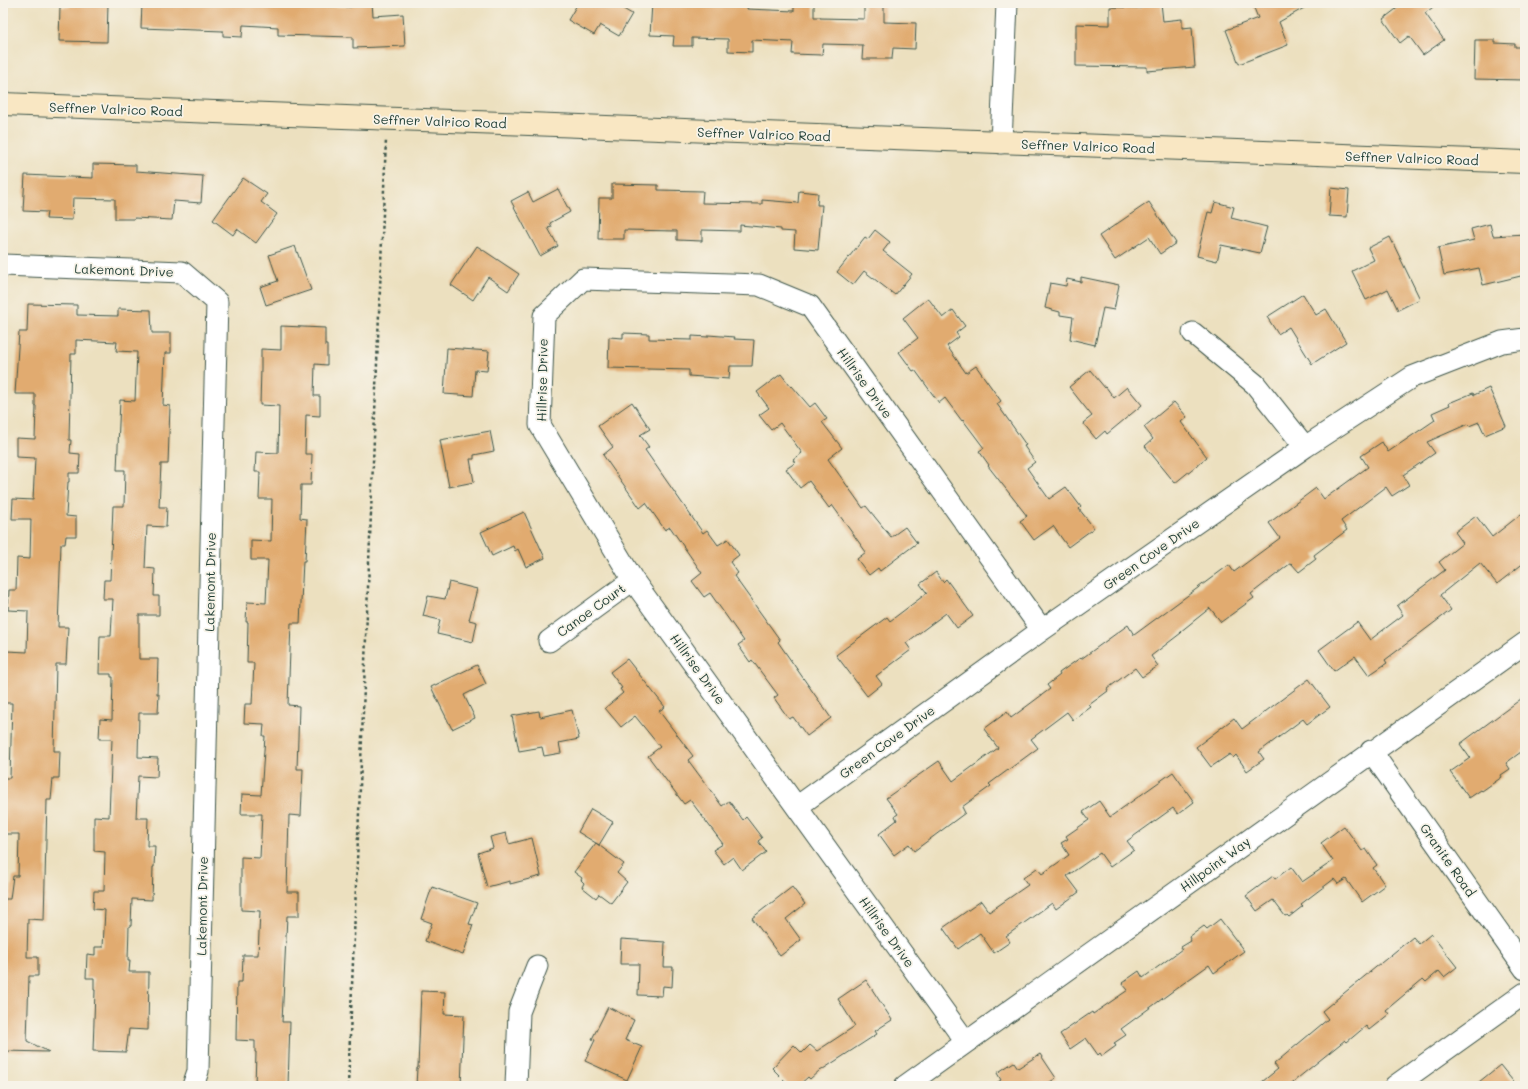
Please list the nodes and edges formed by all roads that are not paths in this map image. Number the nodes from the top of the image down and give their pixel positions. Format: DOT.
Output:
graph roads {
  1 [pos="1007,3"];
  2 [pos="3,104"];
  3 [pos="1001,143"];
  4 [pos="1525,162"];
  5 [pos="3,265"];
  6 [pos="1193,333"];
  7 [pos="1525,339"];
  8 [pos="1305,447"];
  9 [pos="633,580"];
  10 [pos="1042,630"];
  11 [pos="549,641"];
  12 [pos="1525,643"];
  13 [pos="1371,751"];
  14 [pos="798,806"];
  15 [pos="537,966"];
  16 [pos="1525,969"];
  17 [pos="1525,993"];
  18 [pos="966,1042"];
  19 [pos="193,1086"];
  20 [pos="516,1086"];
  21 [pos="905,1086"];
  22 [pos="1395,1086"];
  1 -- 3 [label="street"];
  2 -- 3 [label="street, Seffner Valrico Road"];
  3 -- 4 [label="street, Seffner Valrico Road"];
  5 -- 19 [label="street, Lakemont Drive"];
  6 -- 8 [label="street"];
  7 -- 8 [label="street, Green Cove Drive"];
  8 -- 10 [label="street, Green Cove Drive"];
  9 -- 10 [label="street, Hillrise Drive"];
  9 -- 11 [label="street, Canoe Court"];
  9 -- 14 [label="street, Hillrise Drive"];
  10 -- 14 [label="street, Green Cove Drive"];
  12 -- 13 [label="street, Hillpoint Way"];
  13 -- 16 [label="street, Granite Road"];
  13 -- 18 [label="street, Hillpoint Way"];
  14 -- 18 [label="street, Hillrise Drive"];
  15 -- 20 [label="street"];
  17 -- 22 [label="street"];
  18 -- 21 [label="street, Hillpoint Way"];
}
